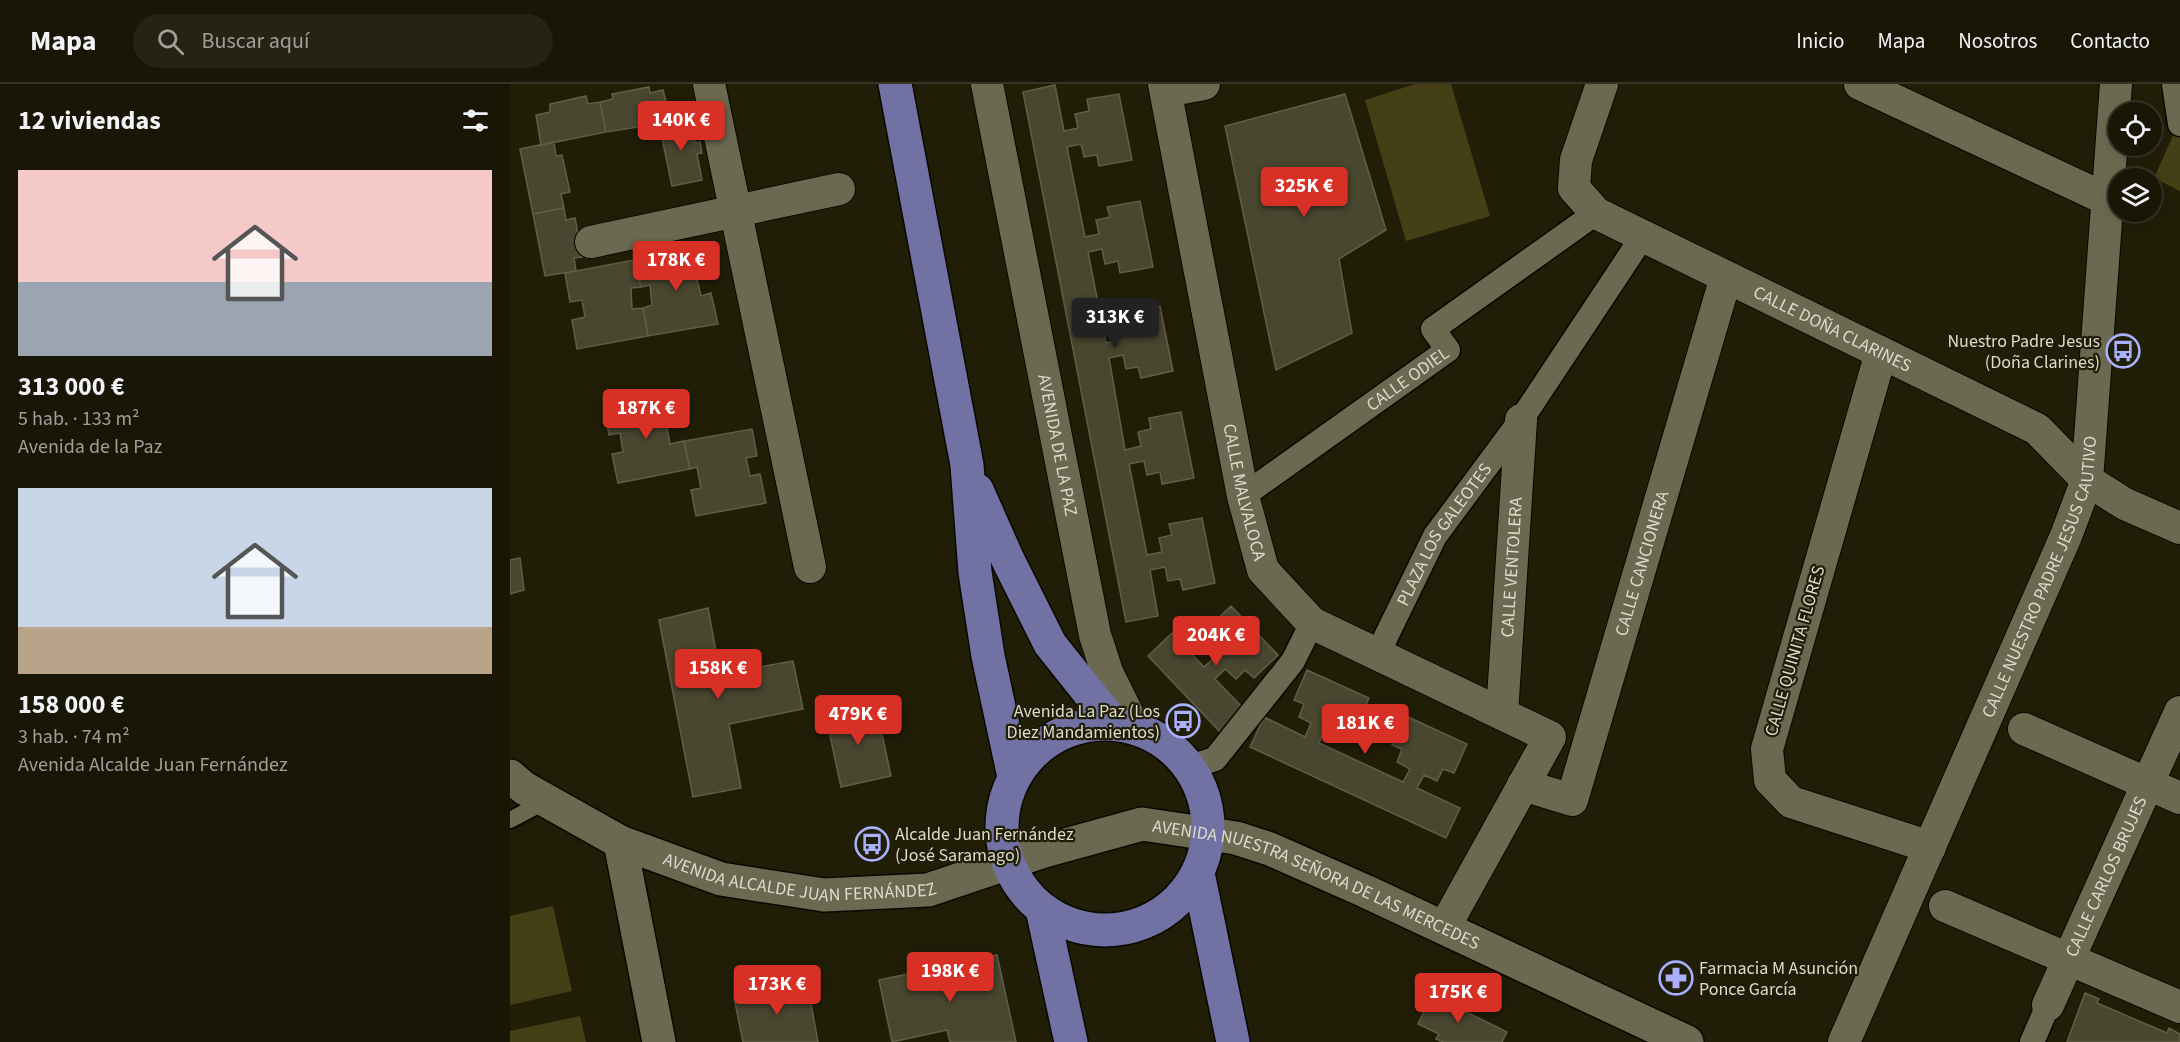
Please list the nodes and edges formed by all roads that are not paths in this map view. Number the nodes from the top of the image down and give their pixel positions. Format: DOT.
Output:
graph roads {
  1 [pos="710,84"];
  2 [pos="895,84"];
  3 [pos="987,84"];
  4 [pos="1204,84"];
  5 [pos="1602,84"];
  6 [pos="1860,84"];
  7 [pos="2116,84"];
  8 [pos="2174,84"];
  9 [pos="1165,88"];
  10 [pos="2180,124"];
  11 [pos="2110,168"];
  12 [pos="840,189"];
  13 [pos="2108,200"];
  14 [pos="736,210"];
  15 [pos="1596,213"];
  16 [pos="1643,236"];
  17 [pos="591,242"];
  18 [pos="1726,277"];
  19 [pos="1881,353"];
  20 [pos="1521,420"];
  21 [pos="967,465"];
  22 [pos="2087,480"];
  23 [pos="1243,496"];
  24 [pos="2180,528"];
  25 [pos="810,567"];
  26 [pos="1312,622"];
  27 [pos="1378,654"];
  28 [pos="2180,712"];
  29 [pos="1989,713"];
  30 [pos="1502,714"];
  31 [pos="1123,725"];
  32 [pos="2024,729"];
  33 [pos="1190,767"];
  34 [pos="510,776"];
  35 [pos="1014,777"];
  36 [pos="2148,784"];
  37 [pos="1524,785"];
  38 [pos="2180,798"];
  39 [pos="546,801"];
  40 [pos="510,820"];
  41 [pos="1209,833"];
  42 [pos="1102,835"];
  43 [pos="620,842"];
  44 [pos="1930,847"];
  45 [pos="1008,863"];
  46 [pos="1198,873"];
  47 [pos="1910,892"];
  48 [pos="1945,906"];
  49 [pos="1042,909"];
  50 [pos="1444,928"];
  51 [pos="2069,960"];
  52 [pos="2048,1005"];
  53 [pos="2180,1007"];
  54 [pos="659,1042"];
  55 [pos="1071,1042"];
  56 [pos="1233,1042"];
  57 [pos="1687,1042"];
  58 [pos="1845,1042"];
  59 [pos="2032,1042"];
  1 -- 14 [label="street"];
  2 -- 21 [label="main road"];
  3 -- 31 [label="street, AVENIDA DE LA PAZ"];
  4 -- 9 [label="street"];
  5 -- 15 [label="street, CALLE DOÑA CLARINES"];
  6 -- 13 [label="street"];
  7 -- 11 [label="street, CALLE NUESTRO PADRE JESUS CAUTIVO"];
  8 -- 10 [label="street"];
  9 -- 23 [label="street, CALLE MALVALOCA"];
  12 -- 14 [label="street"];
  13 -- 22 [label="street, CALLE NUESTRO PADRE JESUS CAUTIVO"];
  14 -- 17 [label="street"];
  14 -- 25 [label="street"];
  15 -- 16 [label="street, CALLE DOÑA CLARINES"];
  15 -- 23 [label="street, CALLE ODIEL"];
  16 -- 18 [label="street, CALLE DOÑA CLARINES"];
  16 -- 20 [label="street, PLAZA LOS GALEOTES"];
  18 -- 19 [label="street, CALLE DOÑA CLARINES"];
  18 -- 37 [label="street, CALLE CANCIONERA"];
  19 -- 22 [label="street, CALLE DOÑA CLARINES"];
  19 -- 44 [label="street, CALLE QUINITA FLORES"];
  20 -- 27 [label="street, PLAZA LOS GALEOTES"];
  20 -- 30 [label="street, CALLE VENTOLERA"];
  21 -- 31 [label="main road"];
  21 -- 35 [label="main road"];
  22 -- 24 [label="street, CALLE DOÑA CLARINES"];
  22 -- 29 [label="street, CALLE NUESTRO PADRE JESUS CAUTIVO"];
  23 -- 26 [label="street, CALLE MALVALOCA"];
  26 -- 27 [label="street, CALLE MALVALOCA"];
  26 -- 33 [label="street"];
  27 -- 30 [label="street, CALLE MALVALOCA"];
  28 -- 36 [label="street, CALLE CARLOS BRUJES"];
  29 -- 32 [label="street"];
  29 -- 44 [label="street, CALLE NUESTRO PADRE JESUS CAUTIVO"];
  30 -- 37 [label="street, CALLE MALVALOCA"];
  31 -- 33 [label="main road"];
  31 -- 35 [label="main road"];
  32 -- 36 [label="street"];
  33 -- 41 [label="main road"];
  34 -- 39 [label="street, AVENIDA ALCALDE JUAN FERNÁNDEZ"];
  35 -- 45 [label="main road"];
  36 -- 38 [label="street"];
  36 -- 51 [label="street, CALLE CARLOS BRUJES"];
  37 -- 50 [label="street"];
  39 -- 40 [label="lane"];
  39 -- 43 [label="street, AVENIDA ALCALDE JUAN FERNÁNDEZ"];
  41 -- 42 [label="street, AVENIDA NUESTRA SEÑORA DE LAS MERCEDES"];
  41 -- 46 [label="main road"];
  41 -- 50 [label="street, AVENIDA NUESTRA SEÑORA DE LAS MERCEDES"];
  42 -- 45 [label="street, AVENIDA ALCALDE JUAN FERNÁNDEZ"];
  43 -- 45 [label="street, AVENIDA ALCALDE JUAN FERNÁNDEZ"];
  43 -- 54 [label="street"];
  44 -- 47 [label="street, CALLE NUESTRO PADRE JESUS CAUTIVO"];
  45 -- 49 [label="main road"];
  46 -- 49 [label="main road"];
  46 -- 56 [label="main road"];
  47 -- 48 [label="street"];
  47 -- 58 [label="street, CALLE NUESTRO PADRE JESUS CAUTIVO"];
  48 -- 51 [label="street"];
  49 -- 55 [label="main road"];
  50 -- 57 [label="street, AVENIDA NUESTRA SEÑORA DE LAS MERCEDES"];
  51 -- 52 [label="street, CALLE CARLOS BRUJES"];
  51 -- 53 [label="street"];
  52 -- 59 [label="street, CALLE CARLOS BRUJES"];
}
